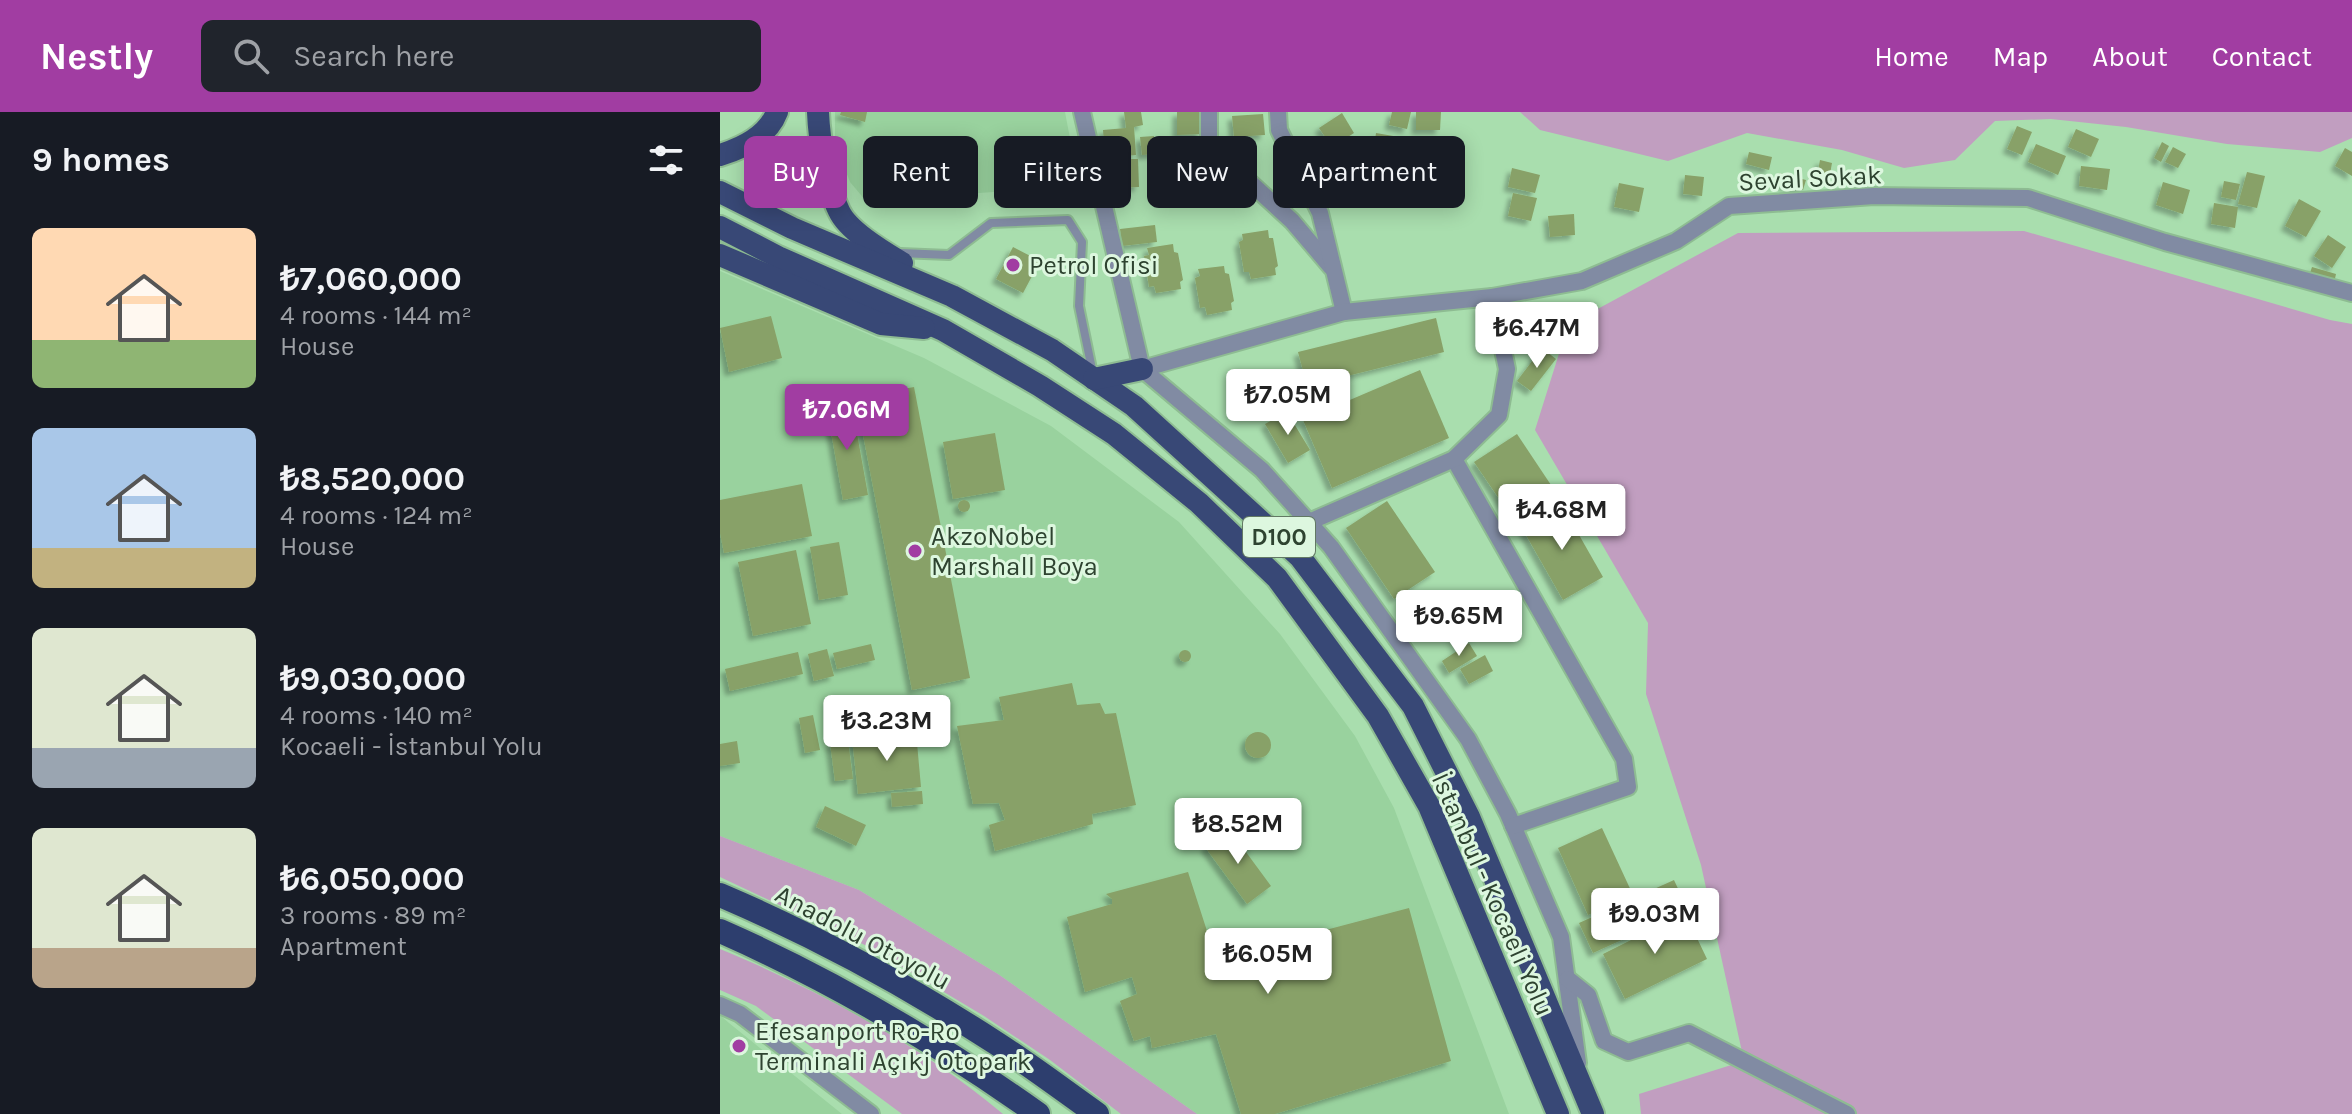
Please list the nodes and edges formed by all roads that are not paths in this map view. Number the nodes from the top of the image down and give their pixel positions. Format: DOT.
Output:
graph roads {
  1 [pos="777,112"];
  2 [pos="818,112"];
  3 [pos="1082,112"];
  4 [pos="1209,112"];
  5 [pos="1278,112"];
  6 [pos="720,155"];
  7 [pos="720,192"];
  8 [pos="720,227"];
  9 [pos="884,252"];
  10 [pos="720,255"];
  11 [pos="1334,270"];
  12 [pos="2352,293"];
  13 [pos="1492,297"];
  14 [pos="981,312"];
  15 [pos="1344,312"];
  16 [pos="943,330"];
  17 [pos="1142,369"];
  18 [pos="1094,379"];
  19 [pos="1454,459"];
  20 [pos="1309,522"];
  21 [pos="1513,826"];
  22 [pos="720,895"];
  23 [pos="720,931"];
  24 [pos="1568,979"];
  25 [pos="720,1005"];
  26 [pos="1580,1082"];
  27 [pos="871,1114"];
  28 [pos="1038,1114"];
  29 [pos="1097,1114"];
  30 [pos="1558,1114"];
  31 [pos="1593,1114"];
  32 [pos="1847,1114"];
  1 -- 6 [label="highway"];
  2 -- 9 [label="highway"];
  3 -- 17 [label="street"];
  4 -- 11 [label="street"];
  5 -- 11 [label="street"];
  7 -- 14 [label="highway, D100"];
  8 -- 16 [label="highway, İstanbul - Kocaeli Yolu / D100"];
  9 -- 14 [label="highway"];
  9 -- 18 [label="lane"];
  10 -- 16 [label="highway"];
  11 -- 15 [label="street"];
  12 -- 13 [label="street, Seval Sokak"];
  13 -- 15 [label="street, Seval Sokak"];
  13 -- 19 [label="street"];
  14 -- 18 [label="highway, D100"];
  15 -- 17 [label="street, Seval Sokak"];
  16 -- 30 [label="highway, İstanbul - Kocaeli Yolu / D100"];
  17 -- 18 [label="highway"];
  17 -- 20 [label="street"];
  18 -- 26 [label="highway, D100"];
  19 -- 20 [label="street"];
  19 -- 21 [label="street"];
  20 -- 21 [label="street"];
  21 -- 24 [label="street"];
  22 -- 29 [label="highway, Anadolu Otoyolu"];
  23 -- 28 [label="highway"];
  24 -- 26 [label="street"];
  24 -- 32 [label="street"];
  25 -- 27 [label="street"];
  26 -- 31 [label="highway, D100"];
}
